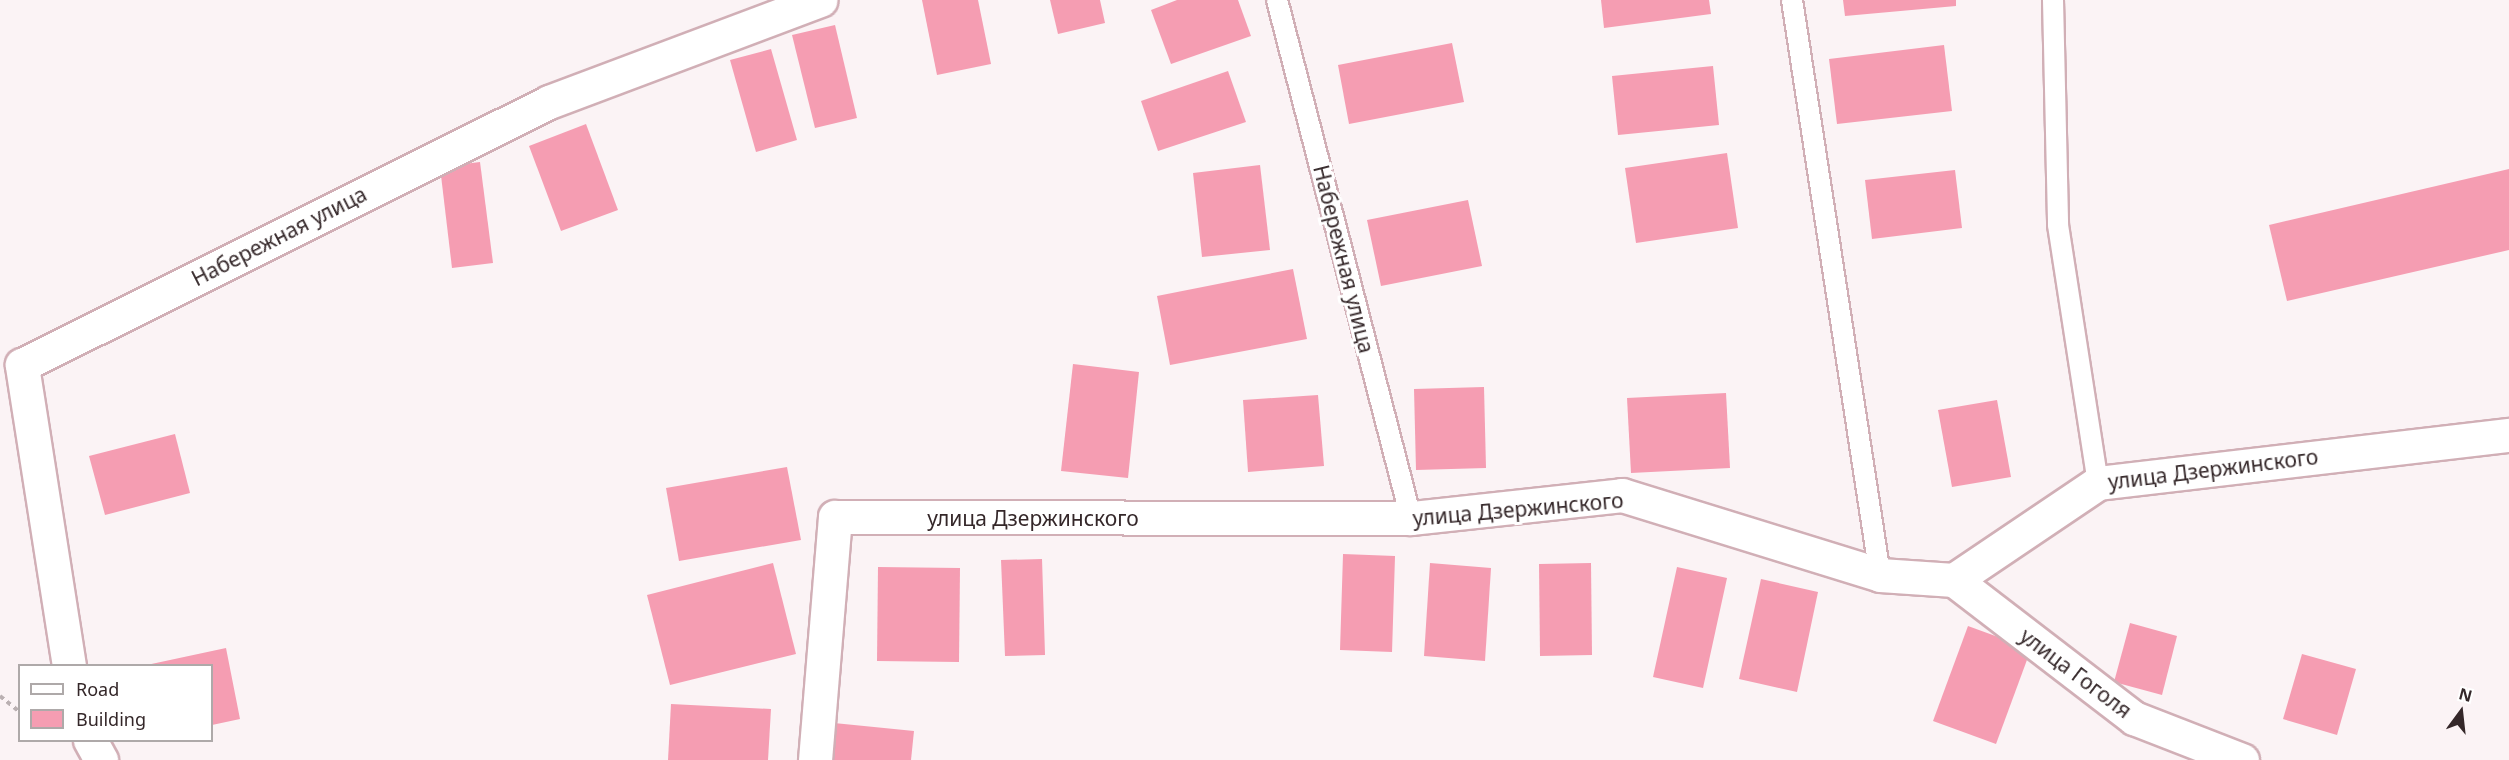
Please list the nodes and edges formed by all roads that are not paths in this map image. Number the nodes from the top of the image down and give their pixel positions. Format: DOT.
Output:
graph roads {
  1 [pos="821,0"];
  2 [pos="1277,0"];
  3 [pos="1792,0"];
  4 [pos="2053,0"];
  5 [pos="2509,435"];
  6 [pos="2098,483"];
  7 [pos="1411,518"];
  8 [pos="1880,575"];
  9 [pos="1954,580"];
  10 [pos="69,664"];
  11 [pos="91,742"];
  12 [pos="101,760"];
  13 [pos="816,760"];
  14 [pos="2242,760"];
  1 -- 10 [label="street, Набережная улица"];
  2 -- 7 [label="lane, Набережная улица"];
  3 -- 8 [label="lane"];
  4 -- 6 [label="lane"];
  5 -- 6 [label="street, улица Дзержинского"];
  6 -- 9 [label="street, улица Дзержинского"];
  7 -- 8 [label="street, улица Дзержинского"];
  7 -- 13 [label="street, улица Дзержинского"];
  8 -- 9 [label="street, улица Дзержинского"];
  9 -- 14 [label="street, улица Гоголя"];
  11 -- 12 [label="street"];
}
